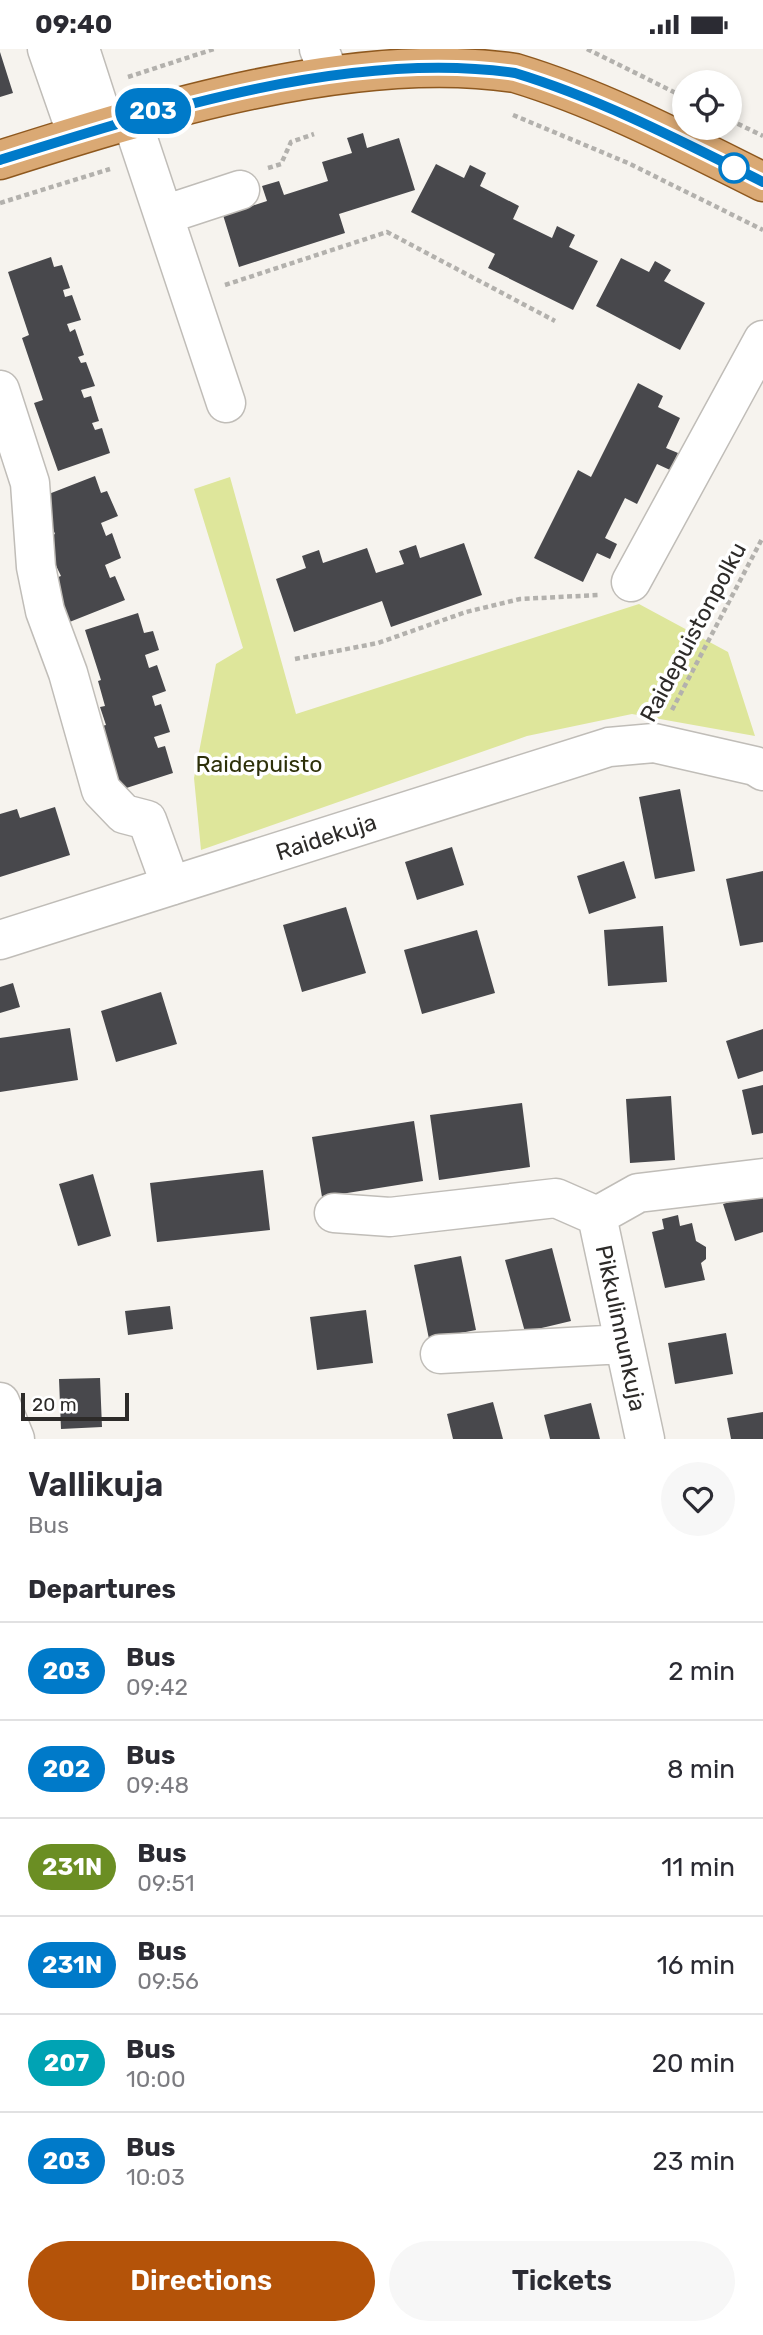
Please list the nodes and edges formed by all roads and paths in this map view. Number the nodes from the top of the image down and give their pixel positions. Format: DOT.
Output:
graph roads {
  1 [pos="47,49"];
  2 [pos="80,49"];
  3 [pos="587,49"];
  4 [pos="443,54"];
  5 [pos="322,57"];
  6 [pos="672,91"];
  7 [pos="503,111"];
  8 [pos="104,126"];
  9 [pos="742,126"];
  10 [pos="314,134"];
  11 [pos="763,136"];
  12 [pos="145,159"];
  13 [pos="0,160"];
  14 [pos="763,182"];
  15 [pos="240,190"];
  16 [pos="0,203"];
  17 [pos="163,215"];
  18 [pos="763,230"];
  19 [pos="190,296"];
  20 [pos="555,321"];
  21 [pos="763,340"];
  22 [pos="0,390"];
  23 [pos="226,403"];
  24 [pos="763,537"];
  25 [pos="631,582"];
  26 [pos="295,659"];
  27 [pos="654,743"];
  28 [pos="763,771"];
  29 [pos="171,886"];
  30 [pos="0,940"];
  31 [pos="763,1178"];
  32 [pos="334,1213"];
  33 [pos="597,1216"];
  34 [pos="624,1344"];
  35 [pos="440,1354"];
  36 [pos="0,1402"];
  37 [pos="15,1439"];
  38 [pos="645,1439"];
  1 -- 8 [label="street"];
  2 -- 8 [label="street"];
  3 -- 6 [label="path"];
  4 -- 5 [label="main road"];
  4 -- 14 [label="main road"];
  5 -- 8 [label="main road"];
  7 -- 18 [label="path"];
  8 -- 12 [label="street"];
  8 -- 13 [label="main road"];
  9 -- 11 [label="path"];
  10 -- 15 [label="path"];
  12 -- 16 [label="path"];
  12 -- 17 [label="street"];
  15 -- 17 [label="street"];
  17 -- 19 [label="street"];
  19 -- 20 [label="path"];
  19 -- 23 [label="street"];
  21 -- 25 [label="street"];
  22 -- 29 [label="street"];
  24 -- 27 [label="path, Raidepuistonpolku"];
  25 -- 26 [label="path"];
  27 -- 28 [label="street, Raidekuja"];
  27 -- 29 [label="street, Raidekuja"];
  29 -- 30 [label="street, Raidekuja"];
  31 -- 33 [label="street"];
  32 -- 33 [label="street"];
  33 -- 34 [label="street, Pikkulinnunkuja"];
  34 -- 35 [label="street"];
  34 -- 38 [label="street, Pikkulinnunkuja"];
  36 -- 37 [label="street"];
}
